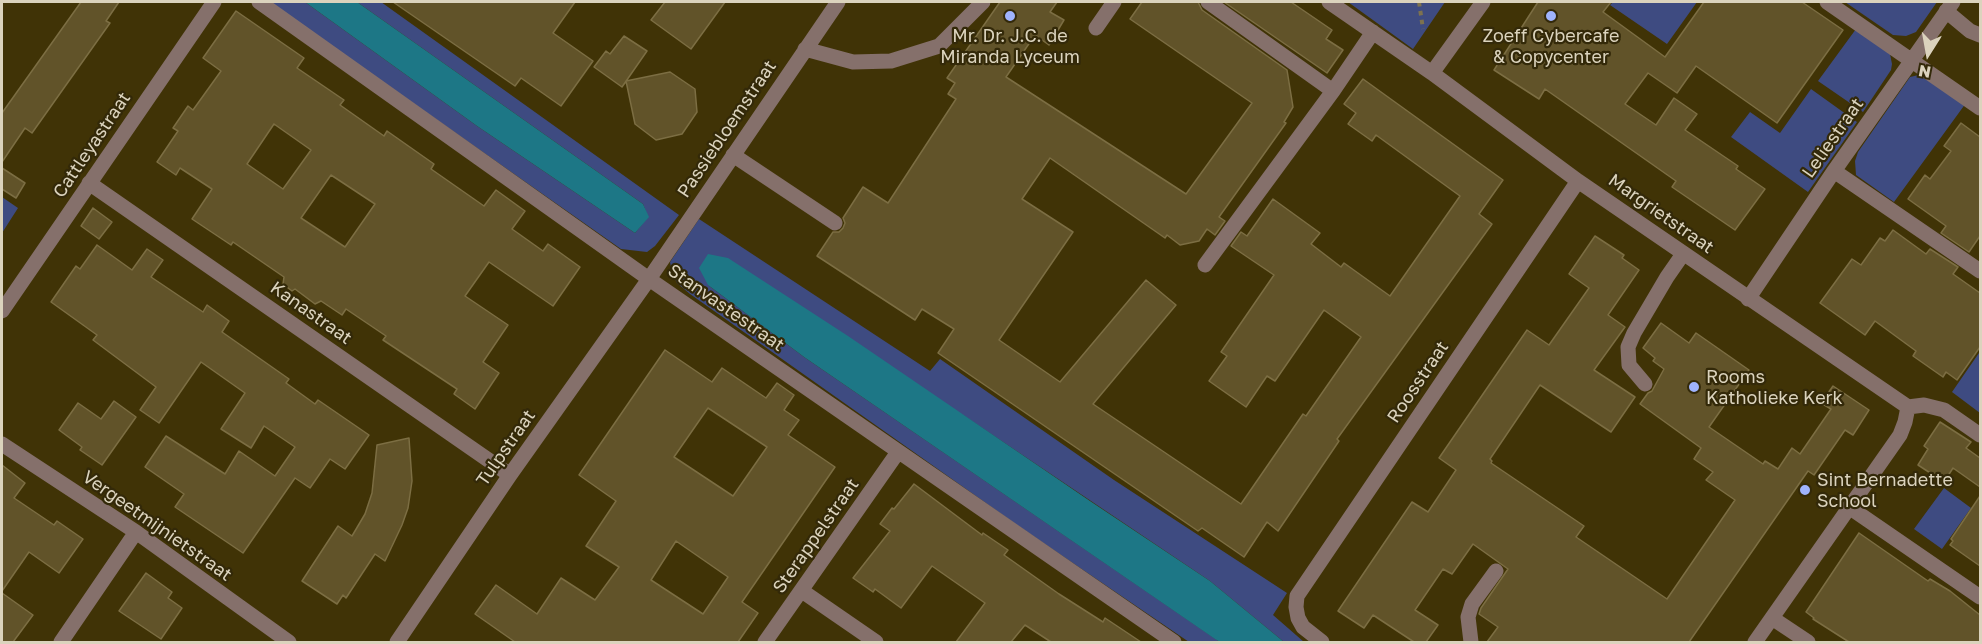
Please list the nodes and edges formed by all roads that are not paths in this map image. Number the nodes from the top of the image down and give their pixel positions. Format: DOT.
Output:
graph roads {
  1 [pos="214,2"];
  2 [pos="259,2"];
  3 [pos="838,2"];
  4 [pos="983,2"];
  5 [pos="1114,2"];
  6 [pos="1208,2"];
  7 [pos="1329,2"];
  8 [pos="1483,2"];
  9 [pos="1827,2"];
  10 [pos="1949,6"];
  11 [pos="1096,28"];
  12 [pos="1373,32"];
  13 [pos="1980,35"];
  14 [pos="805,49"];
  15 [pos="1911,61"];
  16 [pos="1432,73"];
  17 [pos="1332,92"];
  18 [pos="1980,108"];
  19 [pos="733,155"];
  20 [pos="1834,171"];
  21 [pos="1578,181"];
  22 [pos="90,183"];
  23 [pos="835,223"];
  24 [pos="1683,254"];
  25 [pos="1205,265"];
  26 [pos="1980,271"];
  27 [pos="649,279"];
  28 [pos="1748,299"];
  29 [pos="2,311"];
  30 [pos="1645,384"];
  31 [pos="1908,407"];
  32 [pos="1980,435"];
  33 [pos="2,444"];
  34 [pos="898,452"];
  35 [pos="510,475"];
  36 [pos="1849,507"];
  37 [pos="136,532"];
  38 [pos="1496,571"];
  39 [pos="802,591"];
  40 [pos="1980,597"];
  41 [pos="1772,618"];
  42 [pos="61,642"];
  43 [pos="289,642"];
  44 [pos="397,642"];
  45 [pos="765,642"];
  46 [pos="876,642"];
  47 [pos="1174,642"];
  48 [pos="1322,642"];
  49 [pos="1471,642"];
  50 [pos="1755,642"];
  51 [pos="1808,642"];
  1 -- 22 [label="street, Cattleyastraat"];
  2 -- 27 [label="street, Stanvastestraat"];
  3 -- 14 [label="street, Passiebloemstraat"];
  4 -- 14 [label="street"];
  5 -- 11 [label="street"];
  6 -- 17 [label="street"];
  7 -- 12 [label="street, Margrietstraat"];
  8 -- 16 [label="street"];
  9 -- 15 [label="street"];
  10 -- 13 [label="street"];
  10 -- 15 [label="street, Leliestraat"];
  12 -- 16 [label="street, Margrietstraat"];
  12 -- 17 [label="street"];
  14 -- 19 [label="street, Passiebloemstraat"];
  15 -- 18 [label="street"];
  15 -- 20 [label="street, Leliestraat"];
  16 -- 21 [label="street, Margrietstraat"];
  17 -- 25 [label="street"];
  19 -- 23 [label="street"];
  19 -- 27 [label="street, Passiebloemstraat"];
  20 -- 26 [label="street"];
  20 -- 28 [label="street, Leliestraat"];
  21 -- 24 [label="street, Margrietstraat"];
  21 -- 48 [label="street, Roosstraat"];
  22 -- 29 [label="street, Cattleyastraat"];
  22 -- 35 [label="street, Kanastraat"];
  24 -- 28 [label="street, Margrietstraat"];
  24 -- 30 [label="street"];
  27 -- 34 [label="street, Stanvastestraat"];
  27 -- 35 [label="street, Tulpstraat"];
  28 -- 31 [label="street, Margrietstraat"];
  31 -- 32 [label="street"];
  31 -- 36 [label="street"];
  33 -- 37 [label="street, Vergeetmijnietstraat"];
  34 -- 39 [label="street, Sterappelstraat"];
  34 -- 47 [label="street, Stanvastestraat"];
  35 -- 44 [label="street, Tulpstraat"];
  36 -- 40 [label="street"];
  36 -- 41 [label="street"];
  37 -- 42 [label="street"];
  37 -- 43 [label="street, Vergeetmijnietstraat"];
  38 -- 49 [label="street"];
  39 -- 45 [label="street, Sterappelstraat"];
  39 -- 46 [label="street"];
  41 -- 50 [label="street"];
  41 -- 51 [label="street"];
}
